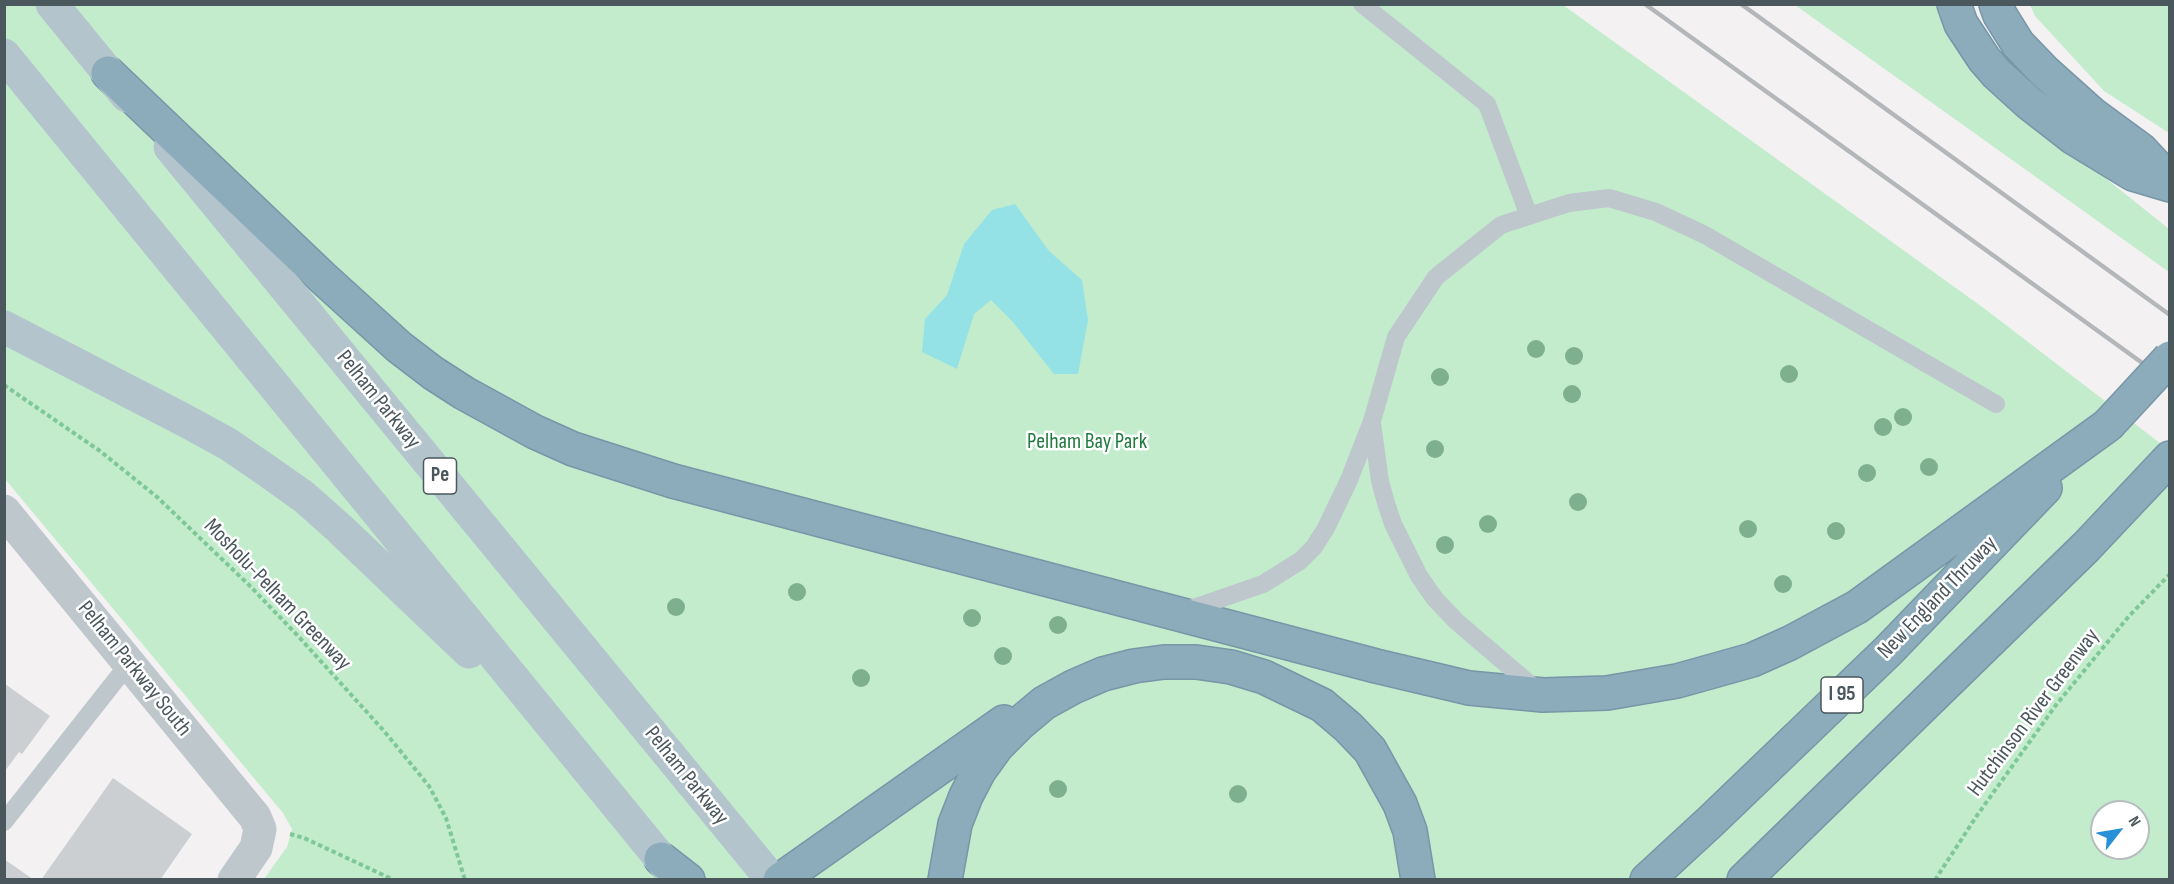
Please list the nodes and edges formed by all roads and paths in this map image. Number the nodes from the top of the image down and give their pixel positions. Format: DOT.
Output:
graph roads {
  1 [pos="52,4"];
  2 [pos="1362,4"];
  3 [pos="1954,4"];
  4 [pos="1996,4"];
  5 [pos="4,55"];
  6 [pos="108,73"];
  7 [pos="2169,183"];
  8 [pos="1529,216"];
  9 [pos="4,327"];
  10 [pos="2169,358"];
  11 [pos="4,385"];
  12 [pos="1996,404"];
  13 [pos="1372,421"];
  14 [pos="2169,458"];
  15 [pos="2020,499"];
  16 [pos="5,514"];
  17 [pos="2169,574"];
  18 [pos="1177,613"];
  19 [pos="130,662"];
  20 [pos="1073,687"];
  21 [pos="1543,695"];
  22 [pos="580,759"];
  23 [pos="4,822"];
  24 [pos="295,835"];
  25 [pos="669,869"];
  26 [pos="234,879"];
  27 [pos="394,879"];
  28 [pos="465,879"];
  29 [pos="688,879"];
  30 [pos="772,879"];
  31 [pos="780,879"];
  32 [pos="945,879"];
  33 [pos="1418,879"];
  34 [pos="1647,879"];
  35 [pos="1744,879"];
  36 [pos="1935,879"];
  1 -- 6 [label="main road, Pelham Parkway / Pe"];
  2 -- 8 [label="lane"];
  3 -- 7 [label="highway"];
  4 -- 7 [label="highway"];
  5 -- 22 [label="main road"];
  6 -- 18 [label="highway"];
  6 -- 30 [label="main road, Pelham Parkway / Pe"];
  8 -- 12 [label="lane"];
  8 -- 13 [label="lane"];
  9 -- 22 [label="main road"];
  10 -- 15 [label="highway, bridge"];
  11 -- 28 [label="path, Mosholu-Pelham Greenway"];
  13 -- 18 [label="lane"];
  13 -- 21 [label="lane"];
  14 -- 35 [label="highway"];
  15 -- 21 [label="highway"];
  15 -- 34 [label="highway, New England Thruway / I 95"];
  16 -- 19 [label="street, Pelham Parkway South"];
  17 -- 36 [label="path, Hutchinson River Greenway"];
  18 -- 21 [label="highway"];
  19 -- 23 [label="lane"];
  19 -- 26 [label="street, Pelham Parkway South"];
  20 -- 31 [label="highway"];
  20 -- 32 [label="highway"];
  20 -- 33 [label="highway"];
  22 -- 25 [label="main road"];
  24 -- 27 [label="path"];
  25 -- 29 [label="highway"];
}
